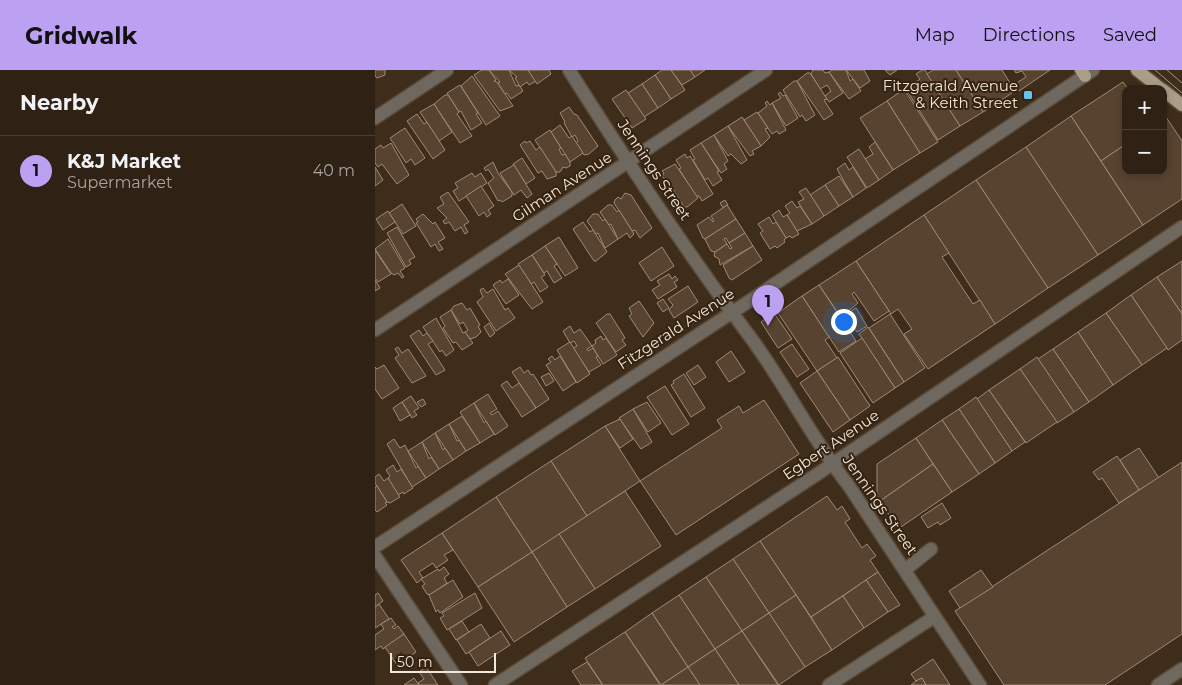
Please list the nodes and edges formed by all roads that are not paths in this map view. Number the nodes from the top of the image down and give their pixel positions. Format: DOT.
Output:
graph roads {
  1 [pos="447,70"];
  2 [pos="569,70"];
  3 [pos="766,70"];
  4 [pos="1137,70"];
  5 [pos="1086,72"];
  6 [pos="1156,85"];
  7 [pos="1167,94"];
  8 [pos="1182,105"];
  9 [pos="375,118"];
  10 [pos="628,163"];
  11 [pos="1182,227"];
  12 [pos="732,312"];
  13 [pos="375,330"];
  14 [pos="831,464"];
  15 [pos="375,547"];
  16 [pos="931,549"];
  17 [pos="375,556"];
  18 [pos="905,570"];
  19 [pos="934,617"];
  20 [pos="1182,669"];
  21 [pos="461,685"];
  22 [pos="495,685"];
  23 [pos="829,685"];
  24 [pos="980,685"];
  25 [pos="1158,685"];
  1 -- 9 [label="street"];
  2 -- 10 [label="street, Jennings Street"];
  3 -- 10 [label="street, Gilman Avenue"];
  4 -- 6 [label="main road"];
  5 -- 12 [label="street, Fitzgerald Avenue"];
  7 -- 8 [label="main road"];
  10 -- 12 [label="street, Jennings Street"];
  10 -- 13 [label="street, Gilman Avenue"];
  11 -- 14 [label="street, Egbert Avenue"];
  12 -- 14 [label="street, Jennings Street"];
  12 -- 15 [label="street, Fitzgerald Avenue"];
  14 -- 18 [label="street, Jennings Street"];
  14 -- 22 [label="street, Egbert Avenue"];
  16 -- 18 [label="street"];
  17 -- 21 [label="street"];
  18 -- 19 [label="street, Jennings Street"];
  19 -- 23 [label="street"];
  19 -- 24 [label="street, Jennings Street"];
  20 -- 25 [label="street"];
}
